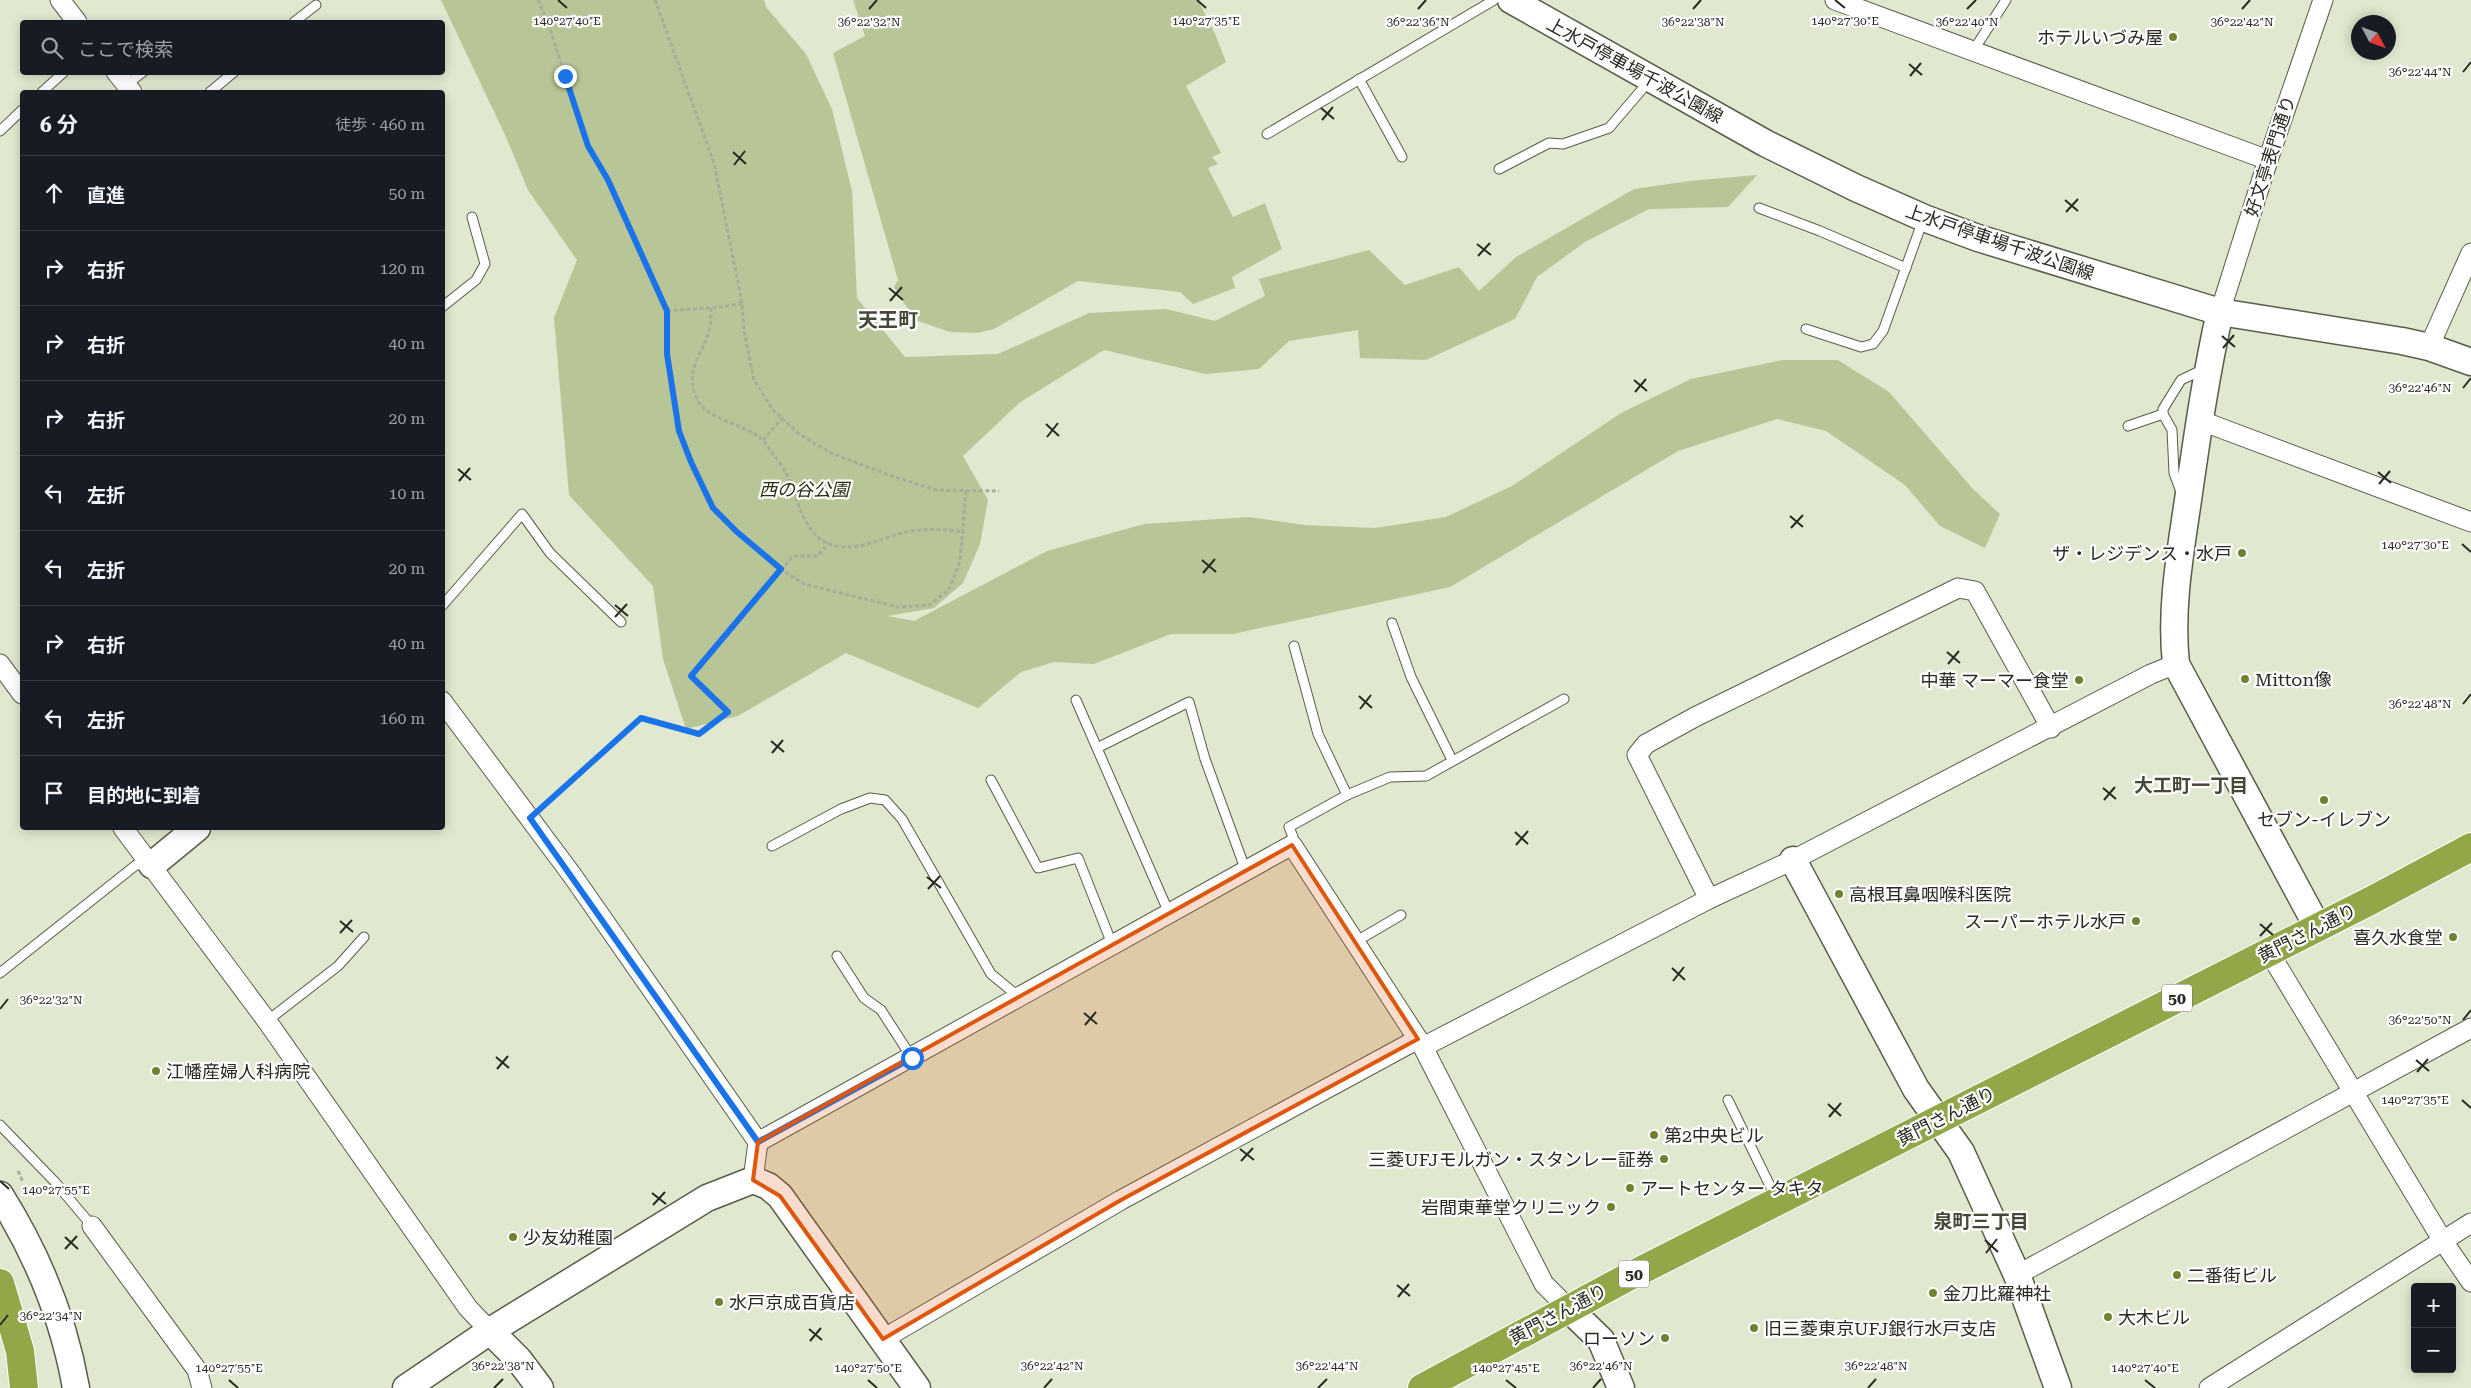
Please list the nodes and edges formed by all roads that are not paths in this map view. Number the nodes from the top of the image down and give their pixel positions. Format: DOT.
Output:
graph roads {
  1 [pos="60,0"];
  2 [pos="1494,0"];
  3 [pos="1834,0"];
  4 [pos="2006,0"];
  5 [pos="2323,0"];
  6 [pos="1523,2"];
  7 [pos="1860,4"];
  8 [pos="316,5"];
  9 [pos="75,20"];
  10 [pos="297,20"];
  11 [pos="1973,51"];
  12 [pos="61,75"];
  13 [pos="138,75"];
  14 [pos="230,75"];
  15 [pos="1359,79"];
  16 [pos="1651,79"];
  17 [pos="125,83"];
  18 [pos="44,90"];
  19 [pos="212,90"];
  20 [pos="20,112"];
  21 [pos="0,131"];
  22 [pos="1267,134"];
  23 [pos="1402,157"];
  24 [pos="2268,160"];
  25 [pos="1500,169"];
  26 [pos="1759,208"];
  27 [pos="472,217"];
  28 [pos="1924,218"];
  29 [pos="2471,253"];
  30 [pos="1906,268"];
  31 [pos="445,305"];
  32 [pos="2220,312"];
  33 [pos="1806,329"];
  34 [pos="2429,347"];
  35 [pos="2471,362"];
  36 [pos="2208,368"];
  37 [pos="2163,414"];
  38 [pos="2199,420"];
  39 [pos="2128,426"];
  40 [pos="2187,507"];
  41 [pos="2471,522"];
  42 [pos="445,603"];
  43 [pos="621,622"];
  44 [pos="1392,623"];
  45 [pos="1294,646"];
  46 [pos="0,664"];
  47 [pos="2176,664"];
  48 [pos="20,691"];
  49 [pos="1564,699"];
  50 [pos="1076,700"];
  51 [pos="445,705"];
  52 [pos="2051,728"];
  53 [pos="1097,748"];
  54 [pos="1452,760"];
  55 [pos="991,780"];
  56 [pos="1347,795"];
  57 [pos="125,830"];
  58 [pos="195,830"];
  59 [pos="1292,845"];
  60 [pos="772,846"];
  61 [pos="2471,847"];
  62 [pos="1793,860"];
  63 [pos="152,865"];
  64 [pos="1246,871"];
  65 [pos="1709,900"];
  66 [pos="1169,913"];
  67 [pos="1401,915"];
  68 [pos="2318,928"];
  69 [pos="364,937"];
  70 [pos="1354,942"];
  71 [pos="1112,944"];
  72 [pos="2269,952"];
  73 [pos="837,956"];
  74 [pos="0,973"];
  75 [pos="1018,996"];
  76 [pos="267,1021"];
  77 [pos="2471,1028"];
  78 [pos="1421,1043"];
  79 [pos="912,1058"];
  80 [pos="2353,1092"];
  81 [pos="1728,1100"];
  82 [pos="1939,1120"];
  83 [pos="0,1125"];
  84 [pos="758,1142"];
  85 [pos="753,1180"];
  86 [pos="0,1195"];
  87 [pos="1778,1201"];
  88 [pos="2471,1223"];
  89 [pos="92,1226"];
  90 [pos="2443,1241"];
  91 [pos="2017,1275"];
  92 [pos="2471,1282"];
  93 [pos="0,1283"];
  94 [pos="1569,1309"];
  95 [pos="490,1331"];
  96 [pos="883,1339"];
  97 [pos="24,1388"];
  98 [pos="76,1388"];
  99 [pos="202,1388"];
  100 [pos="406,1388"];
  101 [pos="540,1388"];
  102 [pos="917,1388"];
  103 [pos="1422,1388"];
  104 [pos="1621,1388"];
  105 [pos="2058,1388"];
  106 [pos="2209,1388"];
  1 -- 9 [label="street"];
  2 -- 15 [label="lane"];
  3 -- 7 [label="street"];
  4 -- 11 [label="lane"];
  5 -- 24 [label="street, 好文亭表門通り"];
  6 -- 16 [label="street, 上水戸停車場千波公園線"];
  7 -- 11 [label="street"];
  8 -- 10 [label="lane"];
  11 -- 24 [label="street"];
  12 -- 18 [label="lane"];
  13 -- 17 [label="lane"];
  14 -- 19 [label="lane"];
  15 -- 22 [label="lane"];
  15 -- 23 [label="lane"];
  16 -- 25 [label="lane"];
  16 -- 28 [label="street, 上水戸停車場千波公園線"];
  20 -- 21 [label="lane"];
  24 -- 32 [label="street, 好文亭表門通り"];
  26 -- 30 [label="lane"];
  27 -- 31 [label="lane"];
  28 -- 30 [label="lane"];
  28 -- 32 [label="street, 上水戸停車場千波公園線"];
  29 -- 34 [label="street"];
  30 -- 33 [label="lane"];
  32 -- 34 [label="street, 上水戸停車場千波公園線"];
  32 -- 36 [label="street"];
  34 -- 35 [label="street, 上水戸停車場千波公園線"];
  36 -- 37 [label="lane"];
  36 -- 38 [label="street"];
  37 -- 39 [label="lane"];
  37 -- 40 [label="lane"];
  38 -- 40 [label="street"];
  38 -- 41 [label="street"];
  40 -- 47 [label="street"];
  42 -- 43 [label="lane"];
  44 -- 54 [label="lane"];
  45 -- 56 [label="lane"];
  46 -- 48 [label="street"];
  47 -- 52 [label="street"];
  47 -- 68 [label="street"];
  49 -- 54 [label="lane"];
  50 -- 53 [label="lane"];
  51 -- 84 [label="street"];
  52 -- 62 [label="street"];
  52 -- 65 [label="street"];
  53 -- 64 [label="lane"];
  53 -- 66 [label="lane"];
  54 -- 56 [label="lane"];
  55 -- 71 [label="lane"];
  56 -- 59 [label="lane"];
  57 -- 63 [label="street"];
  58 -- 63 [label="street"];
  59 -- 64 [label="street"];
  59 -- 70 [label="street"];
  60 -- 75 [label="lane"];
  61 -- 68 [label="highway, 黄門さん通り / 50"];
  62 -- 65 [label="street"];
  62 -- 82 [label="street"];
  63 -- 74 [label="lane"];
  63 -- 76 [label="street"];
  64 -- 66 [label="street"];
  65 -- 78 [label="street"];
  66 -- 71 [label="street"];
  67 -- 70 [label="lane"];
  68 -- 72 [label="highway, 黄門さん通り / 50"];
  69 -- 76 [label="lane"];
  70 -- 78 [label="street"];
  71 -- 75 [label="street"];
  72 -- 80 [label="street"];
  72 -- 82 [label="highway, 黄門さん通り / 50"];
  73 -- 79 [label="lane"];
  75 -- 79 [label="street"];
  76 -- 95 [label="street"];
  77 -- 80 [label="street"];
  78 -- 94 [label="street"];
  78 -- 96 [label="street"];
  79 -- 84 [label="street"];
  80 -- 90 [label="street"];
  80 -- 91 [label="street"];
  81 -- 87 [label="lane"];
  82 -- 87 [label="highway, 黄門さん通り / 50"];
  82 -- 91 [label="street"];
  83 -- 89 [label="lane"];
  84 -- 85 [label="street"];
  85 -- 95 [label="street"];
  85 -- 96 [label="street"];
  86 -- 98 [label="street"];
  87 -- 94 [label="highway, 黄門さん通り / 50"];
  88 -- 90 [label="street"];
  89 -- 99 [label="street"];
  90 -- 92 [label="street"];
  90 -- 106 [label="street"];
  91 -- 105 [label="street"];
  93 -- 97 [label="highway"];
  94 -- 103 [label="highway, 黄門さん通り / 50"];
  94 -- 104 [label="street"];
  95 -- 100 [label="street"];
  95 -- 101 [label="street"];
  96 -- 102 [label="street"];
}
